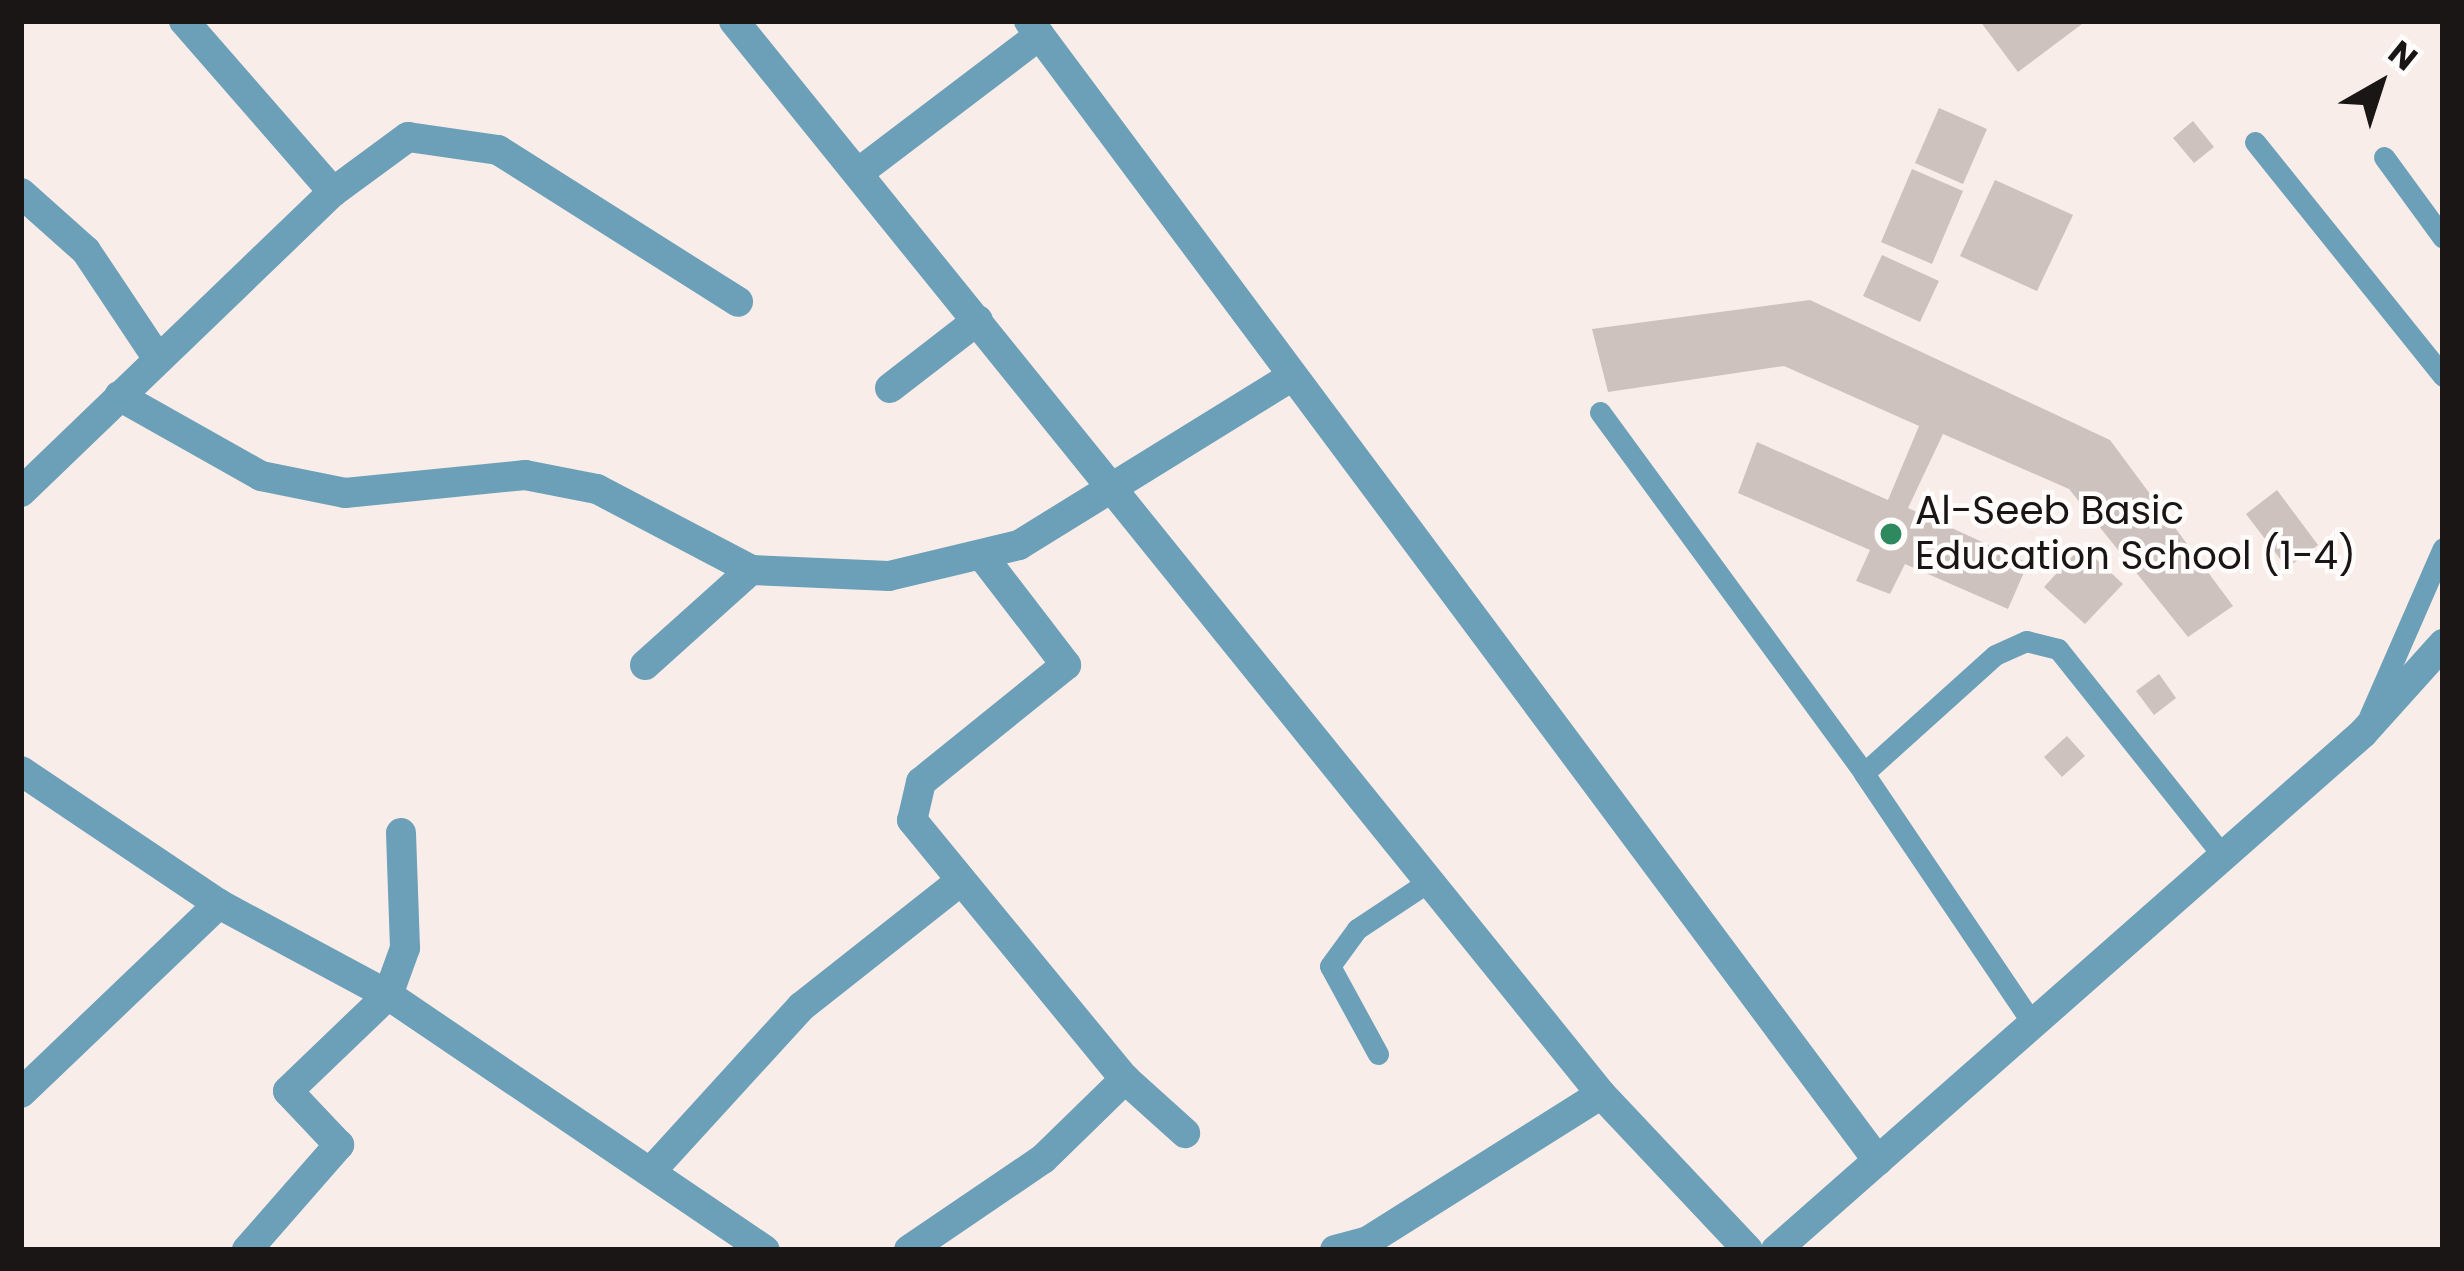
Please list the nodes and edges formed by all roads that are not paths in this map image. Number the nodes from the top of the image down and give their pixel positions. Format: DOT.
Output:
graph roads {
  1 [pos="184,21"];
  2 [pos="734,21"];
  3 [pos="1034,28"];
  4 [pos="2255,142"];
  5 [pos="2384,157"];
  6 [pos="858,172"];
  7 [pos="333,192"];
  8 [pos="21,193"];
  9 [pos="2443,238"];
  10 [pos="738,302"];
  11 [pos="977,320"];
  12 [pos="158,359"];
  13 [pos="2443,376"];
  14 [pos="1291,377"];
  15 [pos="890,388"];
  16 [pos="119,396"];
  17 [pos="1600,412"];
  18 [pos="1115,489"];
  19 [pos="21,492"];
  20 [pos="2443,548"];
  21 [pos="984,558"];
  22 [pos="751,570"];
  23 [pos="2443,644"];
  24 [pos="645,665"];
  25 [pos="2363,733"];
  26 [pos="21,772"];
  27 [pos="1864,773"];
  28 [pos="401,833"];
  29 [pos="2223,856"];
  30 [pos="1431,880"];
  31 [pos="959,882"];
  32 [pos="219,904"];
  33 [pos="388,995"];
  34 [pos="2033,1024"];
  35 [pos="1378,1054"];
  36 [pos="1125,1079"];
  37 [pos="21,1094"];
  38 [pos="1600,1094"];
  39 [pos="1185,1133"];
  40 [pos="1878,1162"];
  41 [pos="654,1168"];
  42 [pos="247,1250"];
  43 [pos="765,1250"];
  44 [pos="909,1250"];
  45 [pos="1335,1250"];
  46 [pos="1748,1250"];
  47 [pos="1776,1250"];
  1 -- 7 [label="street"];
  2 -- 6 [label="street"];
  3 -- 6 [label="street"];
  3 -- 14 [label="street"];
  4 -- 13 [label="lane"];
  5 -- 9 [label="lane"];
  6 -- 11 [label="street"];
  7 -- 10 [label="street"];
  7 -- 12 [label="street"];
  8 -- 12 [label="street"];
  11 -- 15 [label="street"];
  11 -- 18 [label="street"];
  12 -- 16 [label="street"];
  14 -- 18 [label="street"];
  14 -- 40 [label="street"];
  16 -- 19 [label="street"];
  16 -- 22 [label="street"];
  17 -- 27 [label="lane"];
  18 -- 21 [label="street"];
  18 -- 30 [label="street"];
  20 -- 25 [label="lane"];
  21 -- 22 [label="street"];
  21 -- 31 [label="street"];
  22 -- 24 [label="street"];
  23 -- 25 [label="street"];
  25 -- 29 [label="street"];
  26 -- 32 [label="street"];
  27 -- 29 [label="lane"];
  27 -- 34 [label="lane"];
  28 -- 33 [label="street"];
  29 -- 34 [label="street"];
  30 -- 35 [label="lane"];
  30 -- 38 [label="street"];
  31 -- 36 [label="street"];
  31 -- 41 [label="street"];
  32 -- 33 [label="street"];
  32 -- 37 [label="street"];
  33 -- 41 [label="street"];
  33 -- 42 [label="street"];
  34 -- 40 [label="street"];
  36 -- 39 [label="street"];
  36 -- 44 [label="street"];
  38 -- 45 [label="street"];
  38 -- 46 [label="street"];
  40 -- 47 [label="street"];
  41 -- 43 [label="street"];
}
